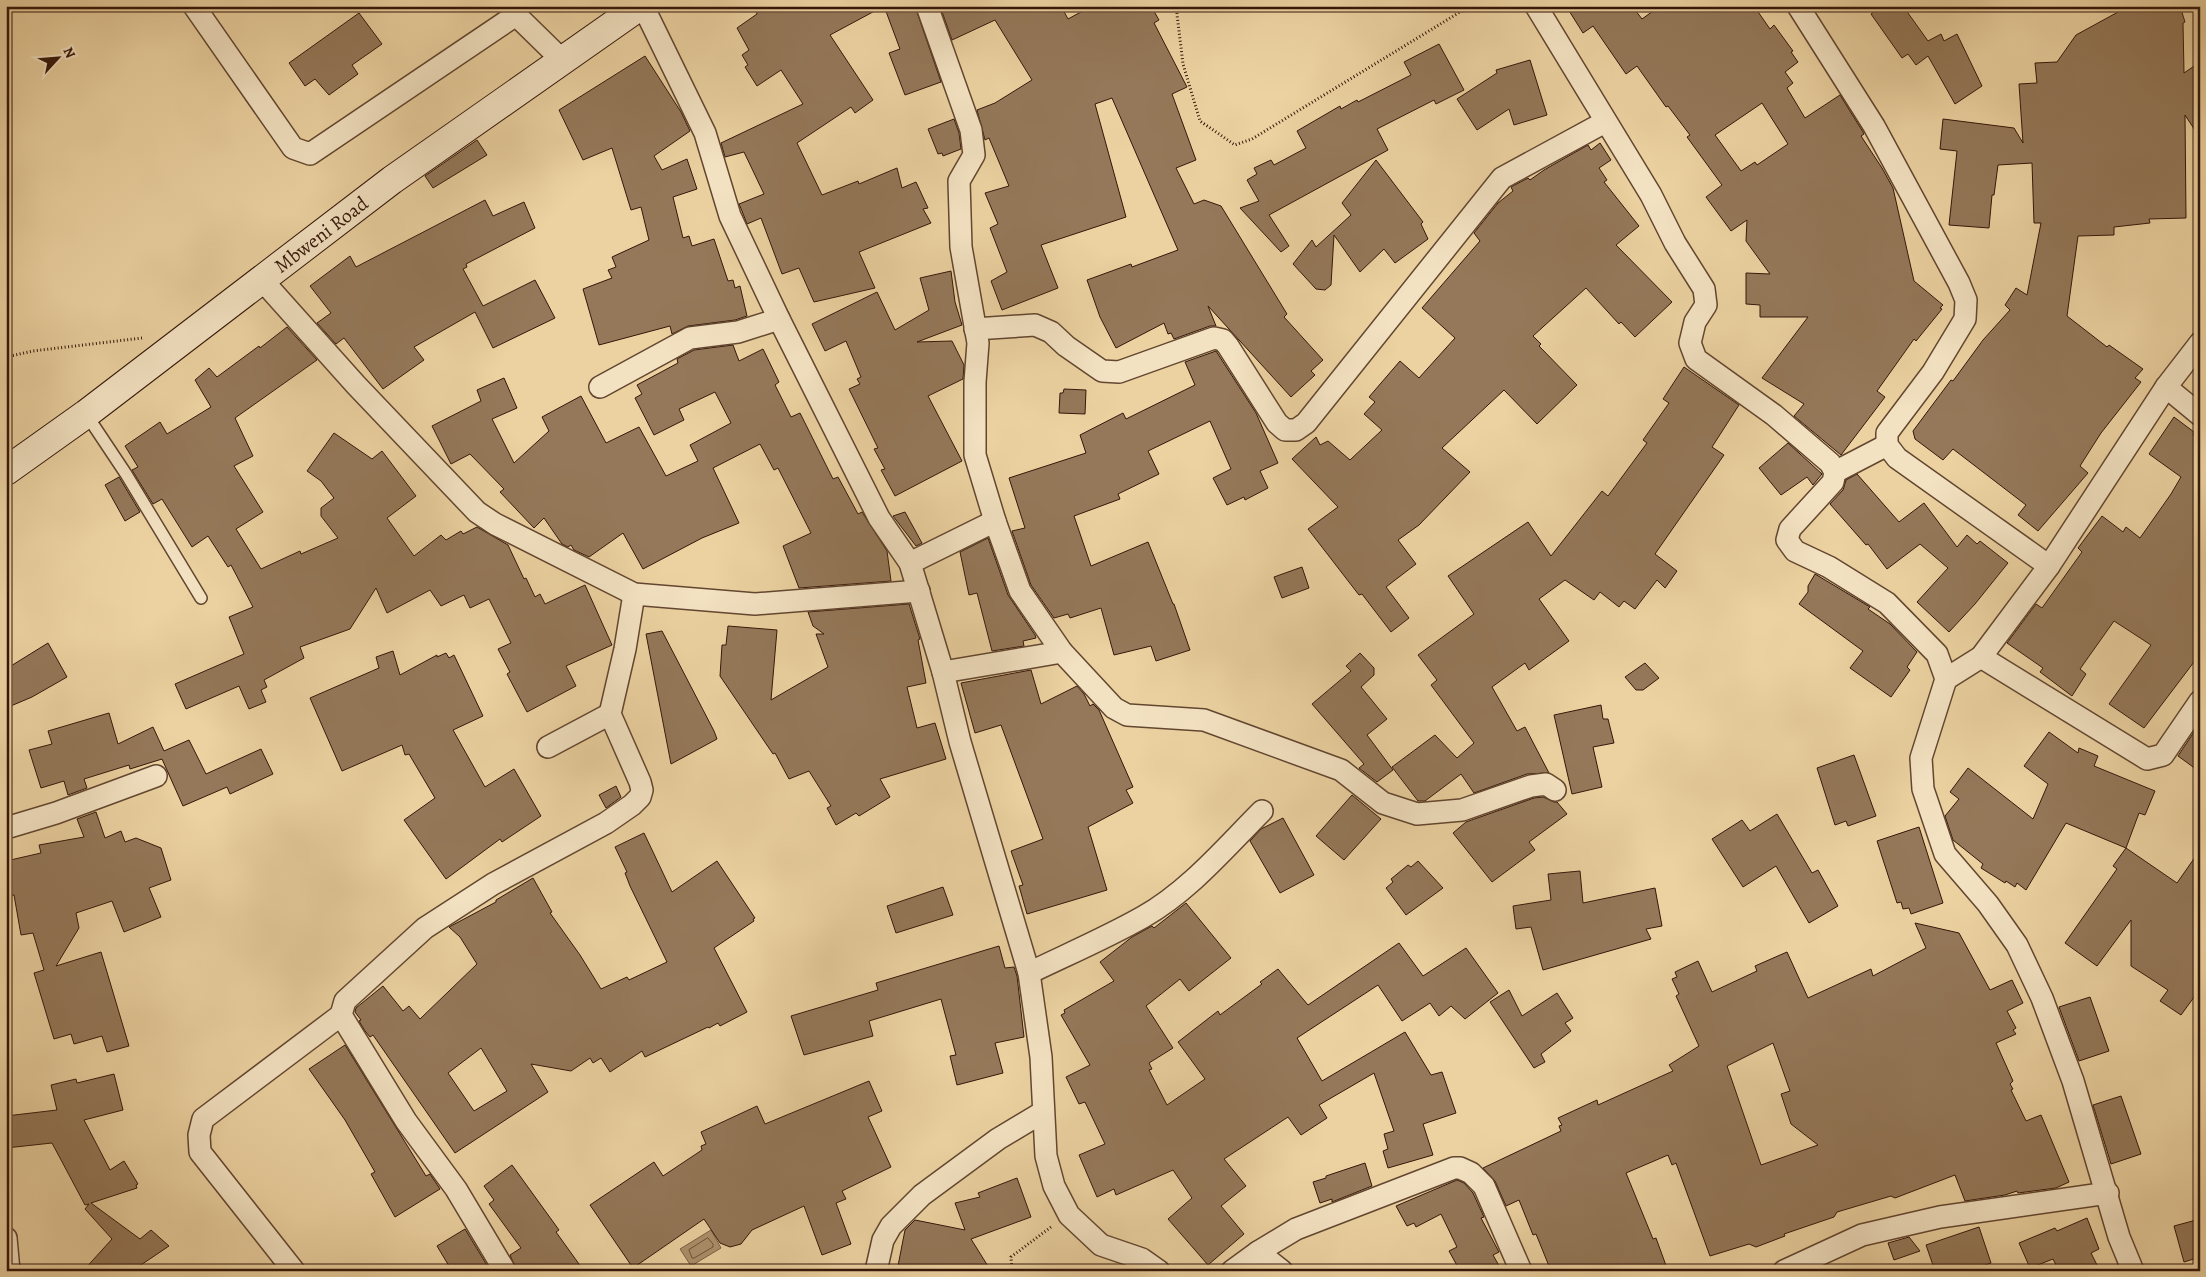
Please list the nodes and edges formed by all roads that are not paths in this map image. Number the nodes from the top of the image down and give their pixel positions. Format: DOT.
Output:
graph roads {
  1 [pos="194,6"];
  2 [pos="642,6"];
  3 [pos="927,6"];
  4 [pos="1536,6"];
  5 [pos="1798,6"];
  6 [pos="522,11"];
  7 [pos="562,60"];
  8 [pos="1605,122"];
  9 [pos="262,280"];
  10 [pos="779,319"];
  11 [pos="975,328"];
  12 [pos="2200,343"];
  13 [pos="600,387"];
  14 [pos="2166,387"];
  15 [pos="86,414"];
  16 [pos="2200,415"];
  17 [pos="1887,445"];
  18 [pos="6,471"];
  19 [pos="1835,472"];
  20 [pos="995,521"];
  21 [pos="910,563"];
  22 [pos="2049,566"];
  23 [pos="919,591"];
  24 [pos="634,594"];
  25 [pos="201,598"];
  26 [pos="1062,652"];
  27 [pos="1981,657"];
  28 [pos="943,672"];
  29 [pos="1946,680"];
  30 [pos="2200,701"];
  31 [pos="610,714"];
  32 [pos="548,747"];
  33 [pos="156,776"];
  34 [pos="1555,790"];
  35 [pos="1262,811"];
  36 [pos="6,828"];
  37 [pos="1029,973"];
  38 [pos="341,1015"];
  39 [pos="1043,1112"];
  40 [pos="2108,1193"];
  41 [pos="6,1238"];
  42 [pos="1258,1252"];
  43 [pos="9,1271"];
  44 [pos="294,1271"];
  45 [pos="505,1271"];
  46 [pos="876,1271"];
  47 [pos="1158,1271"];
  48 [pos="1232,1271"];
  49 [pos="1282,1271"];
  50 [pos="1521,1271"];
  51 [pos="1784,1271"];
  52 [pos="2134,1271"];
  1 -- 6 [label="street"];
  2 -- 7 [label="street, Mbweni Road"];
  2 -- 10 [label="street"];
  3 -- 11 [label="street"];
  4 -- 8 [label="street"];
  5 -- 17 [label="street"];
  6 -- 7 [label="street"];
  7 -- 9 [label="street, Mbweni Road"];
  8 -- 11 [label="street"];
  8 -- 19 [label="street"];
  9 -- 15 [label="street, Mbweni Road"];
  9 -- 24 [label="street"];
  10 -- 13 [label="street"];
  10 -- 21 [label="street"];
  11 -- 20 [label="street"];
  12 -- 14 [label="street"];
  14 -- 16 [label="street"];
  14 -- 22 [label="street"];
  15 -- 18 [label="street, Mbweni Road"];
  15 -- 25 [label="lane"];
  17 -- 19 [label="street"];
  17 -- 22 [label="street"];
  19 -- 29 [label="street"];
  20 -- 21 [label="street"];
  20 -- 26 [label="street"];
  21 -- 23 [label="street"];
  22 -- 27 [label="street"];
  23 -- 24 [label="street"];
  23 -- 28 [label="street"];
  24 -- 31 [label="street"];
  26 -- 28 [label="street"];
  26 -- 34 [label="street"];
  27 -- 29 [label="street"];
  27 -- 30 [label="street"];
  28 -- 37 [label="street"];
  29 -- 40 [label="street"];
  31 -- 32 [label="street"];
  31 -- 38 [label="street"];
  33 -- 36 [label="street"];
  35 -- 37 [label="street"];
  37 -- 39 [label="street"];
  38 -- 44 [label="street"];
  38 -- 45 [label="street"];
  39 -- 46 [label="street"];
  39 -- 47 [label="street"];
  40 -- 51 [label="street"];
  40 -- 52 [label="street"];
  41 -- 43 [label="street"];
  42 -- 48 [label="street"];
  42 -- 49 [label="street"];
  42 -- 50 [label="street"];
}
